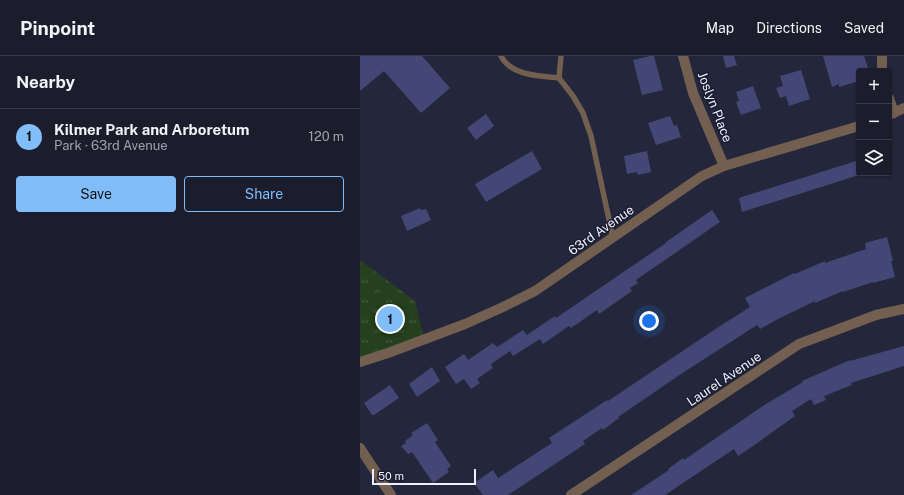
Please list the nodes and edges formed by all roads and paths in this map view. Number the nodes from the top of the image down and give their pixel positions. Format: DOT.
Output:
graph roads {
  1 [pos="501,56"];
  2 [pos="561,56"];
  3 [pos="683,56"];
  4 [pos="882,56"];
  5 [pos="882,68"];
  6 [pos="559,78"];
  7 [pos="904,108"];
  8 [pos="892,114"];
  9 [pos="856,127"];
  10 [pos="724,166"];
  11 [pos="613,238"];
  12 [pos="904,309"];
  13 [pos="360,362"];
  14 [pos="360,448"];
  15 [pos="391,495"];
  16 [pos="571,495"];
  1 -- 6 [label="lane"];
  2 -- 6 [label="lane"];
  3 -- 10 [label="street, Joslyn Place"];
  4 -- 5 [label="street"];
  6 -- 11 [label="lane"];
  7 -- 8 [label="street"];
  9 -- 10 [label="street, 63rd Avenue"];
  10 -- 11 [label="street, 63rd Avenue"];
  11 -- 13 [label="street, 63rd Avenue"];
  12 -- 16 [label="street, Laurel Avenue"];
  14 -- 15 [label="street"];
}
